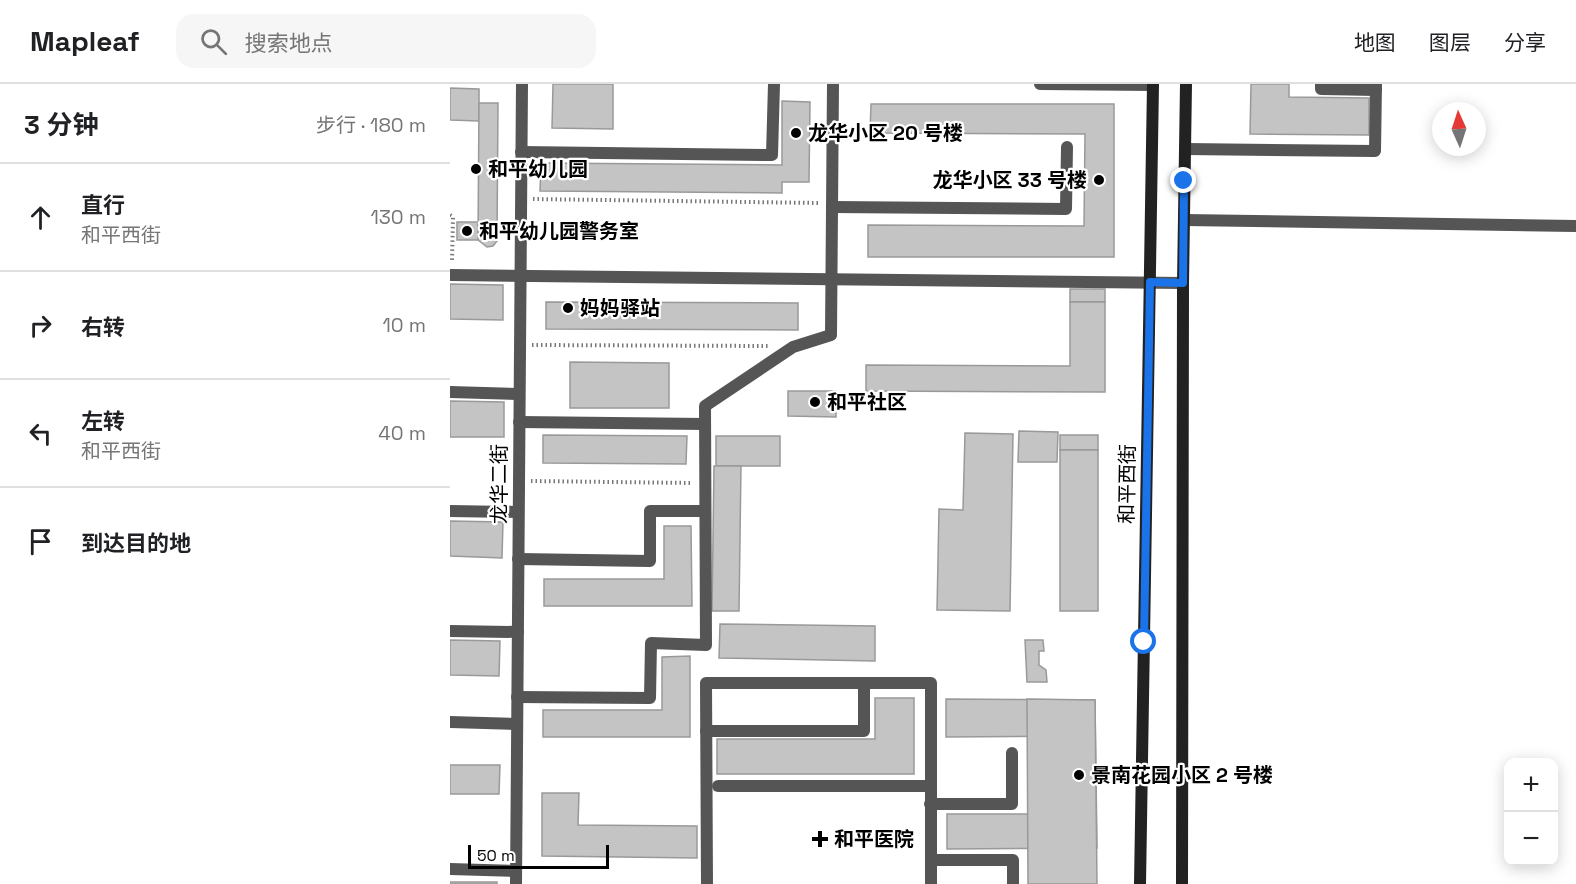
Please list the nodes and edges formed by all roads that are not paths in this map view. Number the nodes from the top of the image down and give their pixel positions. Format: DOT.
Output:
graph roads {
  1 [pos="522,84"];
  2 [pos="774,84"];
  3 [pos="833,84"];
  4 [pos="1040,84"];
  5 [pos="1153,84"];
  6 [pos="1186,84"];
  7 [pos="1322,84"];
  8 [pos="1376,87"];
  9 [pos="1067,147"];
  10 [pos="1185,149"];
  11 [pos="521,152"];
  12 [pos="832,205"];
  13 [pos="1184,220"];
  14 [pos="1576,226"];
  15 [pos="451,275"];
  16 [pos="520,275"];
  17 [pos="831,279"];
  18 [pos="1150,282"];
  19 [pos="1183,283"];
  20 [pos="450,392"];
  21 [pos="519,394"];
  22 [pos="519,422"];
  23 [pos="705,424"];
  24 [pos="450,511"];
  25 [pos="705,511"];
  26 [pos="518,512"];
  27 [pos="518,559"];
  28 [pos="450,631"];
  29 [pos="518,632"];
  30 [pos="864,683"];
  31 [pos="517,697"];
  32 [pos="450,722"];
  33 [pos="517,724"];
  34 [pos="706,731"];
  35 [pos="1012,753"];
  36 [pos="718,786"];
  37 [pos="930,786"];
  38 [pos="930,804"];
  39 [pos="931,860"];
  40 [pos="450,869"];
  41 [pos="516,870"];
  42 [pos="516,884"];
  43 [pos="707,884"];
  44 [pos="931,884"];
  45 [pos="1013,884"];
  46 [pos="1140,884"];
  47 [pos="1182,884"];
  1 -- 11 [label="street, 龙华二街"];
  2 -- 11 [label="street"];
  3 -- 12 [label="street"];
  4 -- 5 [label="street"];
  5 -- 18 [label="main road, 和平西街"];
  6 -- 10 [label="main road"];
  7 -- 8 [label="street"];
  8 -- 10 [label="street"];
  9 -- 12 [label="street"];
  10 -- 13 [label="main road"];
  11 -- 16 [label="street, 龙华二街"];
  12 -- 17 [label="street"];
  13 -- 14 [label="street"];
  13 -- 19 [label="main road"];
  15 -- 16 [label="street"];
  16 -- 17 [label="street"];
  16 -- 21 [label="street, 龙华二街"];
  17 -- 18 [label="street"];
  17 -- 23 [label="street"];
  18 -- 19 [label="street"];
  18 -- 46 [label="main road, 和平西街"];
  19 -- 47 [label="main road"];
  20 -- 21 [label="street"];
  21 -- 22 [label="street, 龙华二街"];
  22 -- 23 [label="street"];
  22 -- 26 [label="street, 龙华二街"];
  23 -- 25 [label="street"];
  24 -- 26 [label="street"];
  25 -- 27 [label="street"];
  25 -- 31 [label="street"];
  26 -- 27 [label="street, 龙华二街"];
  27 -- 29 [label="street, 龙华二街"];
  28 -- 29 [label="street"];
  29 -- 31 [label="street, 龙华二街"];
  30 -- 34 [label="street"];
  30 -- 34 [label="street"];
  30 -- 37 [label="street"];
  31 -- 33 [label="street, 龙华二街"];
  32 -- 33 [label="street"];
  33 -- 41 [label="street, 龙华二街"];
  34 -- 43 [label="street"];
  35 -- 38 [label="street"];
  36 -- 37 [label="street"];
  37 -- 38 [label="street"];
  38 -- 39 [label="street"];
  39 -- 44 [label="street"];
  39 -- 45 [label="street"];
  40 -- 41 [label="street"];
  41 -- 42 [label="street, 龙华二街"];
}
